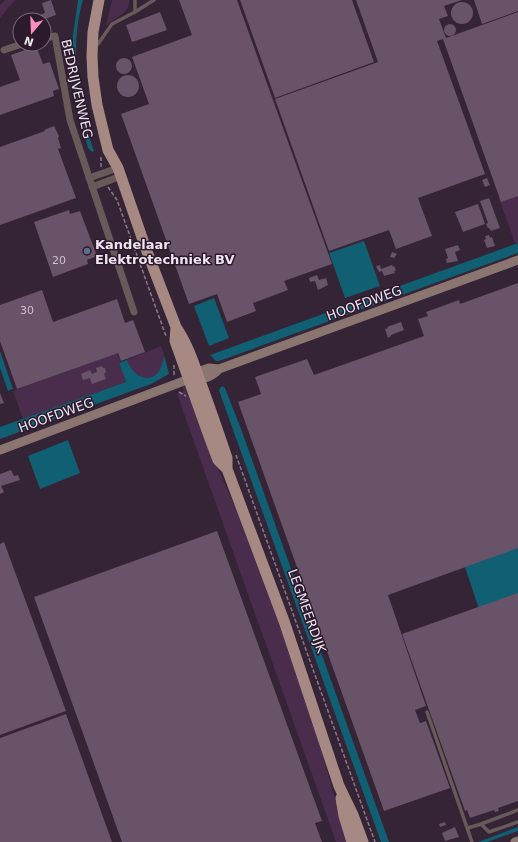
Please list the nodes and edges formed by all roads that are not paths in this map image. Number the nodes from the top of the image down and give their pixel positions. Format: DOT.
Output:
graph roads {
  1 [pos="99,0"];
  2 [pos="105,0"];
  3 [pos="136,0"];
  4 [pos="154,0"];
  5 [pos="135,12"];
  6 [pos="52,37"];
  7 [pos="98,44"];
  8 [pos="12,47"];
  9 [pos="4,50"];
  10 [pos="120,172"];
  11 [pos="89,178"];
  12 [pos="92,187"];
  13 [pos="518,260"];
  14 [pos="134,312"];
  15 [pos="195,377"];
  16 [pos="0,450"];
  17 [pos="427,712"];
  18 [pos="339,786"];
  19 [pos="518,810"];
  20 [pos="518,822"];
  21 [pos="480,824"];
  22 [pos="468,828"];
  23 [pos="518,841"];
  24 [pos="352,842"];
  25 [pos="363,842"];
  26 [pos="472,842"];
  27 [pos="515,842"];
  1 -- 10 [label="main road"];
  2 -- 7 [label="main road"];
  3 -- 5 [label="lane"];
  4 -- 5 [label="lane"];
  5 -- 7 [label="lane"];
  6 -- 11 [label="street, BEDRIJVENWEG"];
  7 -- 10 [label="main road"];
  8 -- 9 [label="street"];
  10 -- 11 [label="street"];
  10 -- 12 [label="street"];
  10 -- 15 [label="main road, LEGMEERDIJK"];
  11 -- 12 [label="street, BEDRIJVENWEG"];
  12 -- 14 [label="street, BEDRIJVENWEG"];
  13 -- 15 [label="main road, HOOFDWEG"];
  15 -- 16 [label="main road, HOOFDWEG"];
  15 -- 18 [label="main road, LEGMEERDIJK"];
  17 -- 22 [label="lane"];
  18 -- 24 [label="main road, LEGMEERDIJK"];
  18 -- 25 [label="main road, LEGMEERDIJK"];
  19 -- 21 [label="lane"];
  20 -- 21 [label="lane"];
  21 -- 22 [label="lane"];
  22 -- 26 [label="lane"];
  23 -- 27 [label="main road"];
}
